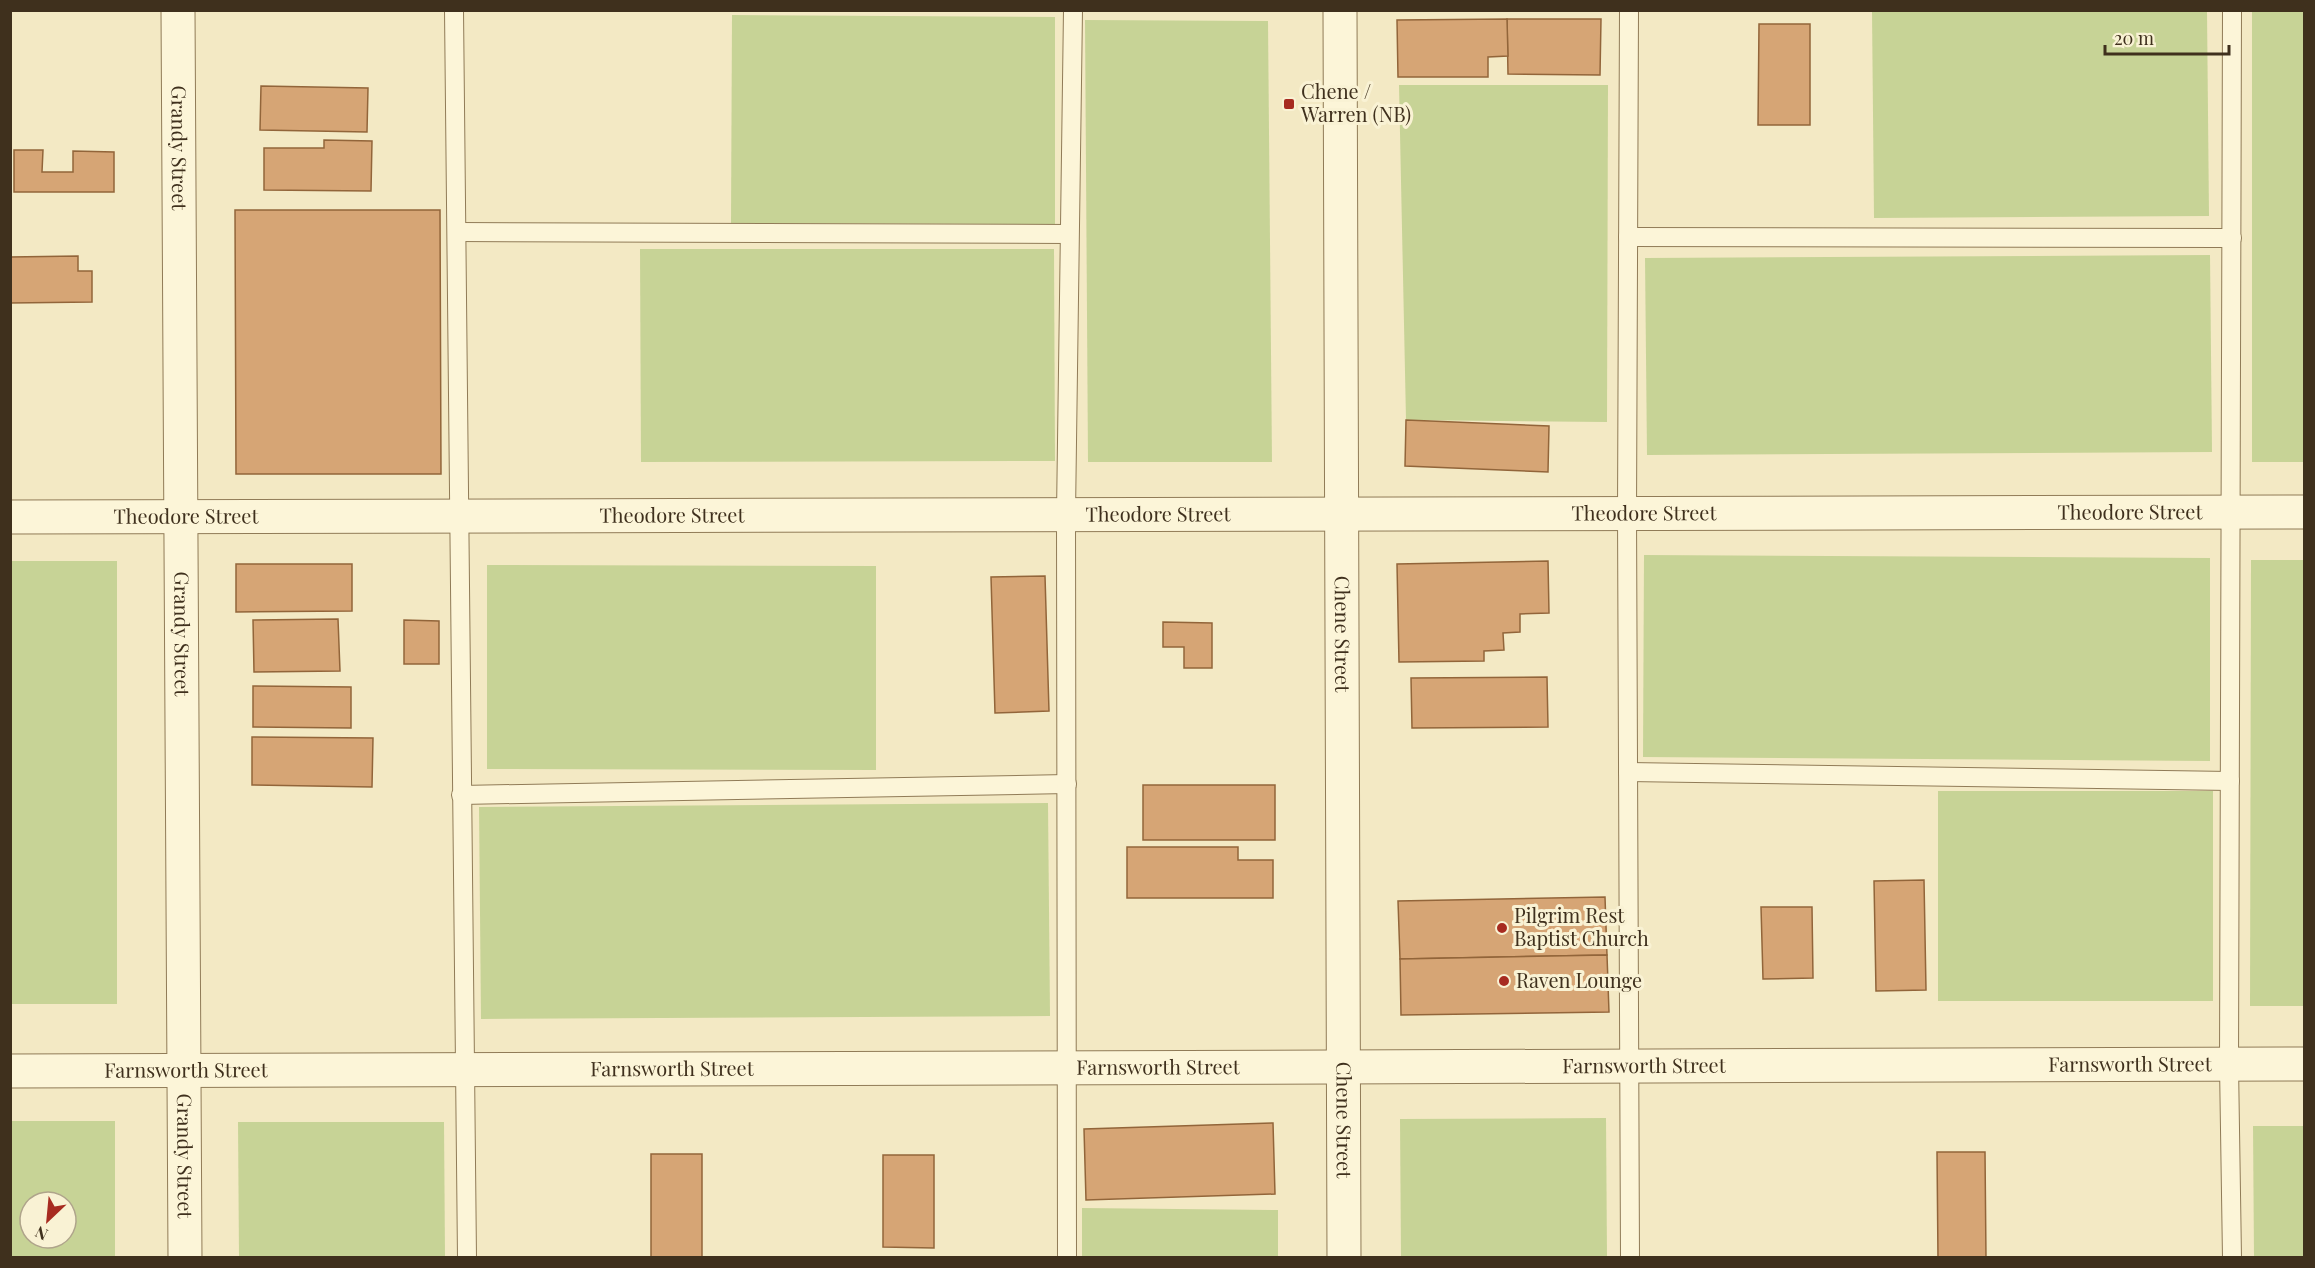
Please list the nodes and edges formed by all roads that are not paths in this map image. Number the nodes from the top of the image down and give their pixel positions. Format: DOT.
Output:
graph roads {
  1 [pos="178,10"];
  2 [pos="454,10"];
  3 [pos="1073,10"];
  4 [pos="1340,10"];
  5 [pos="1629,10"];
  6 [pos="2232,10"];
  7 [pos="457,232"];
  8 [pos="1069,234"];
  9 [pos="1628,237"];
  10 [pos="2232,238"];
  11 [pos="2232,512"];
  12 [pos="2304,512"];
  13 [pos="1627,513"];
  14 [pos="1066,514"];
  15 [pos="1341,514"];
  16 [pos="459,516"];
  17 [pos="10,517"];
  18 [pos="182,517"];
  19 [pos="1628,772"];
  20 [pos="2230,781"];
  21 [pos="1067,784"];
  22 [pos="461,795"];
  23 [pos="2304,1064"];
  24 [pos="2229,1065"];
  25 [pos="1343,1067"];
  26 [pos="1629,1067"];
  27 [pos="1069,1068"];
  28 [pos="464,1070"];
  29 [pos="10,1071"];
  30 [pos="184,1071"];
  31 [pos="185,1257"];
  32 [pos="466,1257"];
  33 [pos="1067,1257"];
  34 [pos="1344,1257"];
  35 [pos="1630,1257"];
  36 [pos="2232,1257"];
  1 -- 18 [label="street, Grandy Street"];
  2 -- 7 [label="lane"];
  3 -- 8 [label="lane"];
  4 -- 15 [label="street, Chene Street"];
  5 -- 9 [label="lane"];
  6 -- 10 [label="lane"];
  7 -- 8 [label="lane"];
  7 -- 16 [label="lane"];
  8 -- 14 [label="lane"];
  9 -- 10 [label="lane"];
  9 -- 13 [label="lane"];
  10 -- 11 [label="lane"];
  11 -- 12 [label="street, Theodore Street"];
  11 -- 13 [label="street, Theodore Street"];
  11 -- 20 [label="lane"];
  13 -- 15 [label="street, Theodore Street"];
  13 -- 19 [label="lane"];
  14 -- 15 [label="street, Theodore Street"];
  14 -- 16 [label="street, Theodore Street"];
  14 -- 21 [label="lane"];
  15 -- 25 [label="street, Chene Street"];
  16 -- 18 [label="street, Theodore Street"];
  16 -- 22 [label="lane"];
  17 -- 18 [label="street, Theodore Street"];
  18 -- 30 [label="street, Grandy Street"];
  19 -- 20 [label="lane"];
  19 -- 26 [label="lane"];
  20 -- 24 [label="lane"];
  21 -- 22 [label="lane"];
  21 -- 27 [label="lane"];
  22 -- 28 [label="lane"];
  23 -- 24 [label="street, Farnsworth Street"];
  24 -- 26 [label="street, Farnsworth Street"];
  24 -- 36 [label="lane"];
  25 -- 26 [label="street, Farnsworth Street"];
  25 -- 27 [label="street, Farnsworth Street"];
  25 -- 34 [label="street, Chene Street"];
  26 -- 35 [label="lane"];
  27 -- 28 [label="street, Farnsworth Street"];
  27 -- 33 [label="lane"];
  28 -- 30 [label="street, Farnsworth Street"];
  28 -- 32 [label="lane"];
  29 -- 30 [label="street, Farnsworth Street"];
  30 -- 31 [label="street, Grandy Street"];
}
